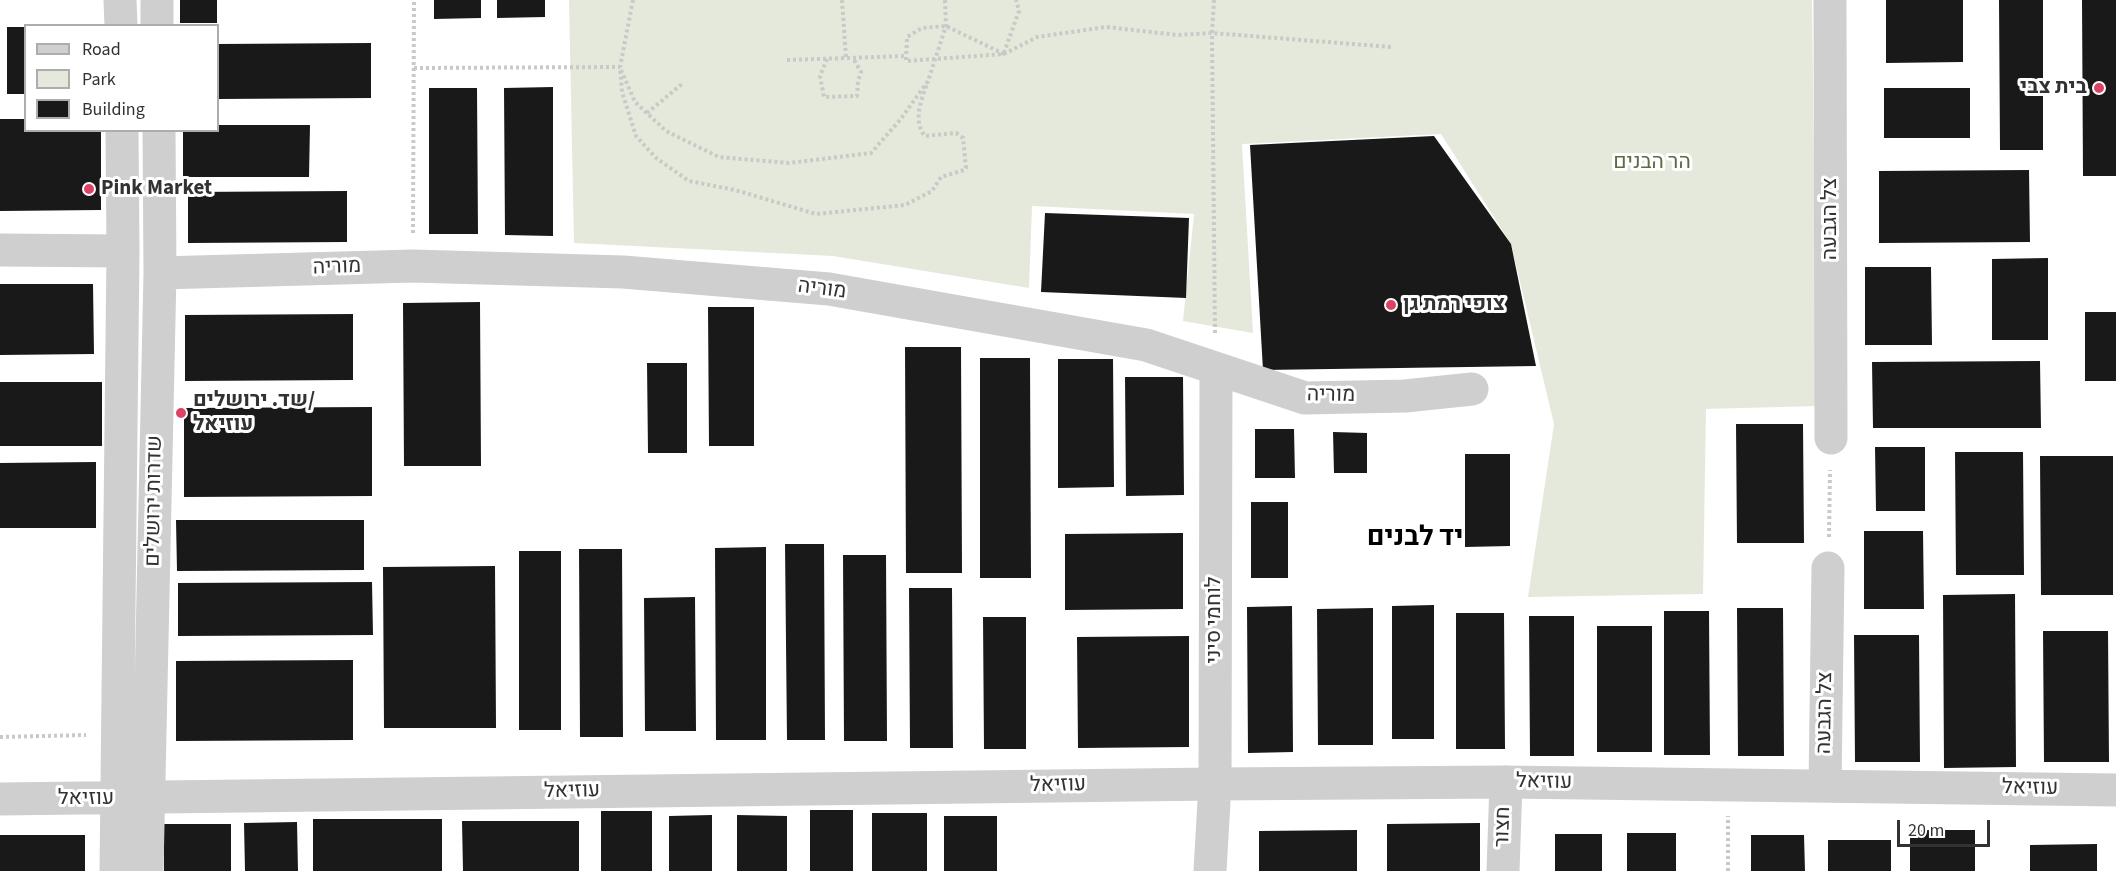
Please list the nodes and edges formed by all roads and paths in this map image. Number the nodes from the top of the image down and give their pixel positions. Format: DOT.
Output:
graph roads {
  1 [pos="120,0"];
  2 [pos="157,0"];
  3 [pos="414,0"];
  4 [pos="633,0"];
  5 [pos="842,0"];
  6 [pos="945,0"];
  7 [pos="1016,0"];
  8 [pos="1214,0"];
  9 [pos="1830,0"];
  10 [pos="121,24"];
  11 [pos="158,24"];
  12 [pos="946,26"];
  13 [pos="1212,33"];
  14 [pos="1391,47"];
  15 [pos="1004,54"];
  16 [pos="906,56"];
  17 [pos="846,58"];
  18 [pos="853,58"];
  19 [pos="827,59"];
  20 [pos="787,60"];
  21 [pos="935,60"];
  22 [pos="620,67"];
  23 [pos="414,68"];
  24 [pos="928,81"];
  25 [pos="682,84"];
  26 [pos="646,113"];
  27 [pos="122,132"];
  28 [pos="159,132"];
  29 [pos="0,250"];
  30 [pos="123,251"];
  31 [pos="413,267"];
  32 [pos="160,273"];
  33 [pos="1216,369"];
  34 [pos="1472,389"];
  35 [pos="1831,438"];
  36 [pos="1830,483"];
  37 [pos="1829,526"];
  38 [pos="1828,568"];
  39 [pos="118,734"];
  40 [pos="0,737"];
  41 [pos="1506,782"];
  42 [pos="1215,784"];
  43 [pos="1728,785"];
  44 [pos="1825,786"];
  45 [pos="2116,790"];
  46 [pos="133,798"];
  47 [pos="0,799"];
  48 [pos="116,871"];
  49 [pos="147,871"];
  50 [pos="1210,871"];
  51 [pos="1503,871"];
  52 [pos="1728,871"];
  1 -- 10 [label="street"];
  2 -- 11 [label="street"];
  3 -- 23 [label="path"];
  4 -- 22 [label="path"];
  5 -- 17 [label="path"];
  6 -- 12 [label="path"];
  7 -- 15 [label="path"];
  8 -- 13 [label="path"];
  9 -- 35 [label="street, צל הגבעה"];
  12 -- 15 [label="path"];
  12 -- 16 [label="path"];
  12 -- 21 [label="path"];
  13 -- 14 [label="path"];
  13 -- 15 [label="path"];
  13 -- 33 [label="path"];
  15 -- 21 [label="path"];
  16 -- 18 [label="path"];
  16 -- 21 [label="path"];
  17 -- 18 [label="path"];
  17 -- 19 [label="path"];
  18 -- 19 [label="path"];
  19 -- 20 [label="path"];
  21 -- 24 [label="path"];
  22 -- 23 [label="path"];
  22 -- 24 [label="path"];
  22 -- 26 [label="path"];
  23 -- 31 [label="path"];
  24 -- 26 [label="path"];
  25 -- 26 [label="path"];
  27 -- 30 [label="street, שדרות ירושלים"];
  28 -- 32 [label="street, שדרות ירושלים"];
  29 -- 30 [label="street"];
  30 -- 39 [label="street, שדרות ירושלים"];
  31 -- 32 [label="street, מוריה"];
  31 -- 33 [label="street, מוריה"];
  32 -- 46 [label="street, שדרות ירושלים"];
  33 -- 34 [label="street, מוריה"];
  33 -- 42 [label="street, לוחמי סיני"];
  36 -- 37 [label="path"];
  38 -- 44 [label="street, צל הגבעה"];
  39 -- 40 [label="path"];
  39 -- 46 [label="street, שדרות ירושלים"];
  41 -- 42 [label="street, עוזיאל"];
  41 -- 43 [label="street, עוזיאל"];
  41 -- 51 [label="street, חצור"];
  42 -- 46 [label="street, עוזיאל"];
  42 -- 50 [label="street, לוחמי סיני"];
  43 -- 44 [label="street, עוזיאל"];
  43 -- 52 [label="path"];
  44 -- 45 [label="street, עוזיאל"];
  46 -- 47 [label="street, עוזיאל"];
  46 -- 48 [label="street, שדרות ירושלים"];
  46 -- 49 [label="street, שדרות ירושלים"];
}
